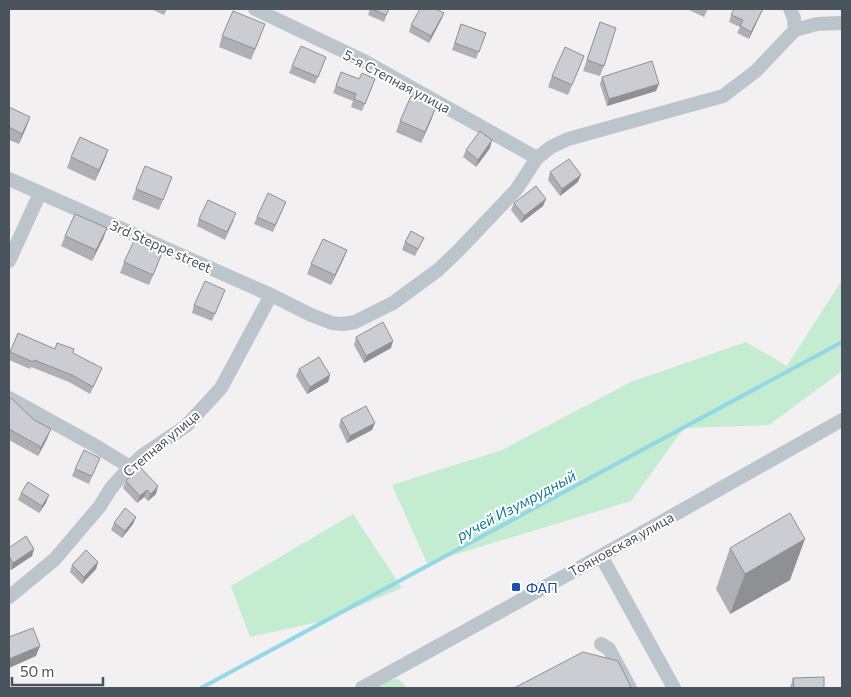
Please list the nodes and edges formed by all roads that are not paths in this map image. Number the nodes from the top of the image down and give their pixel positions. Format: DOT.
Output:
graph roads {
  1 [pos="255,9"];
  2 [pos="790,9"];
  3 [pos="842,23"];
  4 [pos="795,30"];
  5 [pos="537,158"];
  6 [pos="9,179"];
  7 [pos="40,193"];
  8 [pos="9,261"];
  9 [pos="271,295"];
  10 [pos="9,398"];
  11 [pos="842,420"];
  12 [pos="130,467"];
  13 [pos="600,556"];
  14 [pos="9,597"];
  15 [pos="600,644"];
  16 [pos="362,688"];
  17 [pos="630,688"];
  18 [pos="674,688"];
  1 -- 5 [label="street, 5-я Степная улица"];
  2 -- 4 [label="street"];
  3 -- 4 [label="street"];
  4 -- 5 [label="street"];
  5 -- 9 [label="street, 3rd Steppe street"];
  6 -- 7 [label="street, 3rd Steppe street"];
  7 -- 8 [label="street"];
  7 -- 9 [label="street, 3rd Steppe street"];
  9 -- 12 [label="street, Степная улица"];
  10 -- 12 [label="street"];
  11 -- 13 [label="street, Тояновская улица"];
  12 -- 14 [label="street, Степная улица"];
  13 -- 16 [label="street, Тояновская улица"];
  13 -- 18 [label="street"];
  15 -- 17 [label="street"];
}
